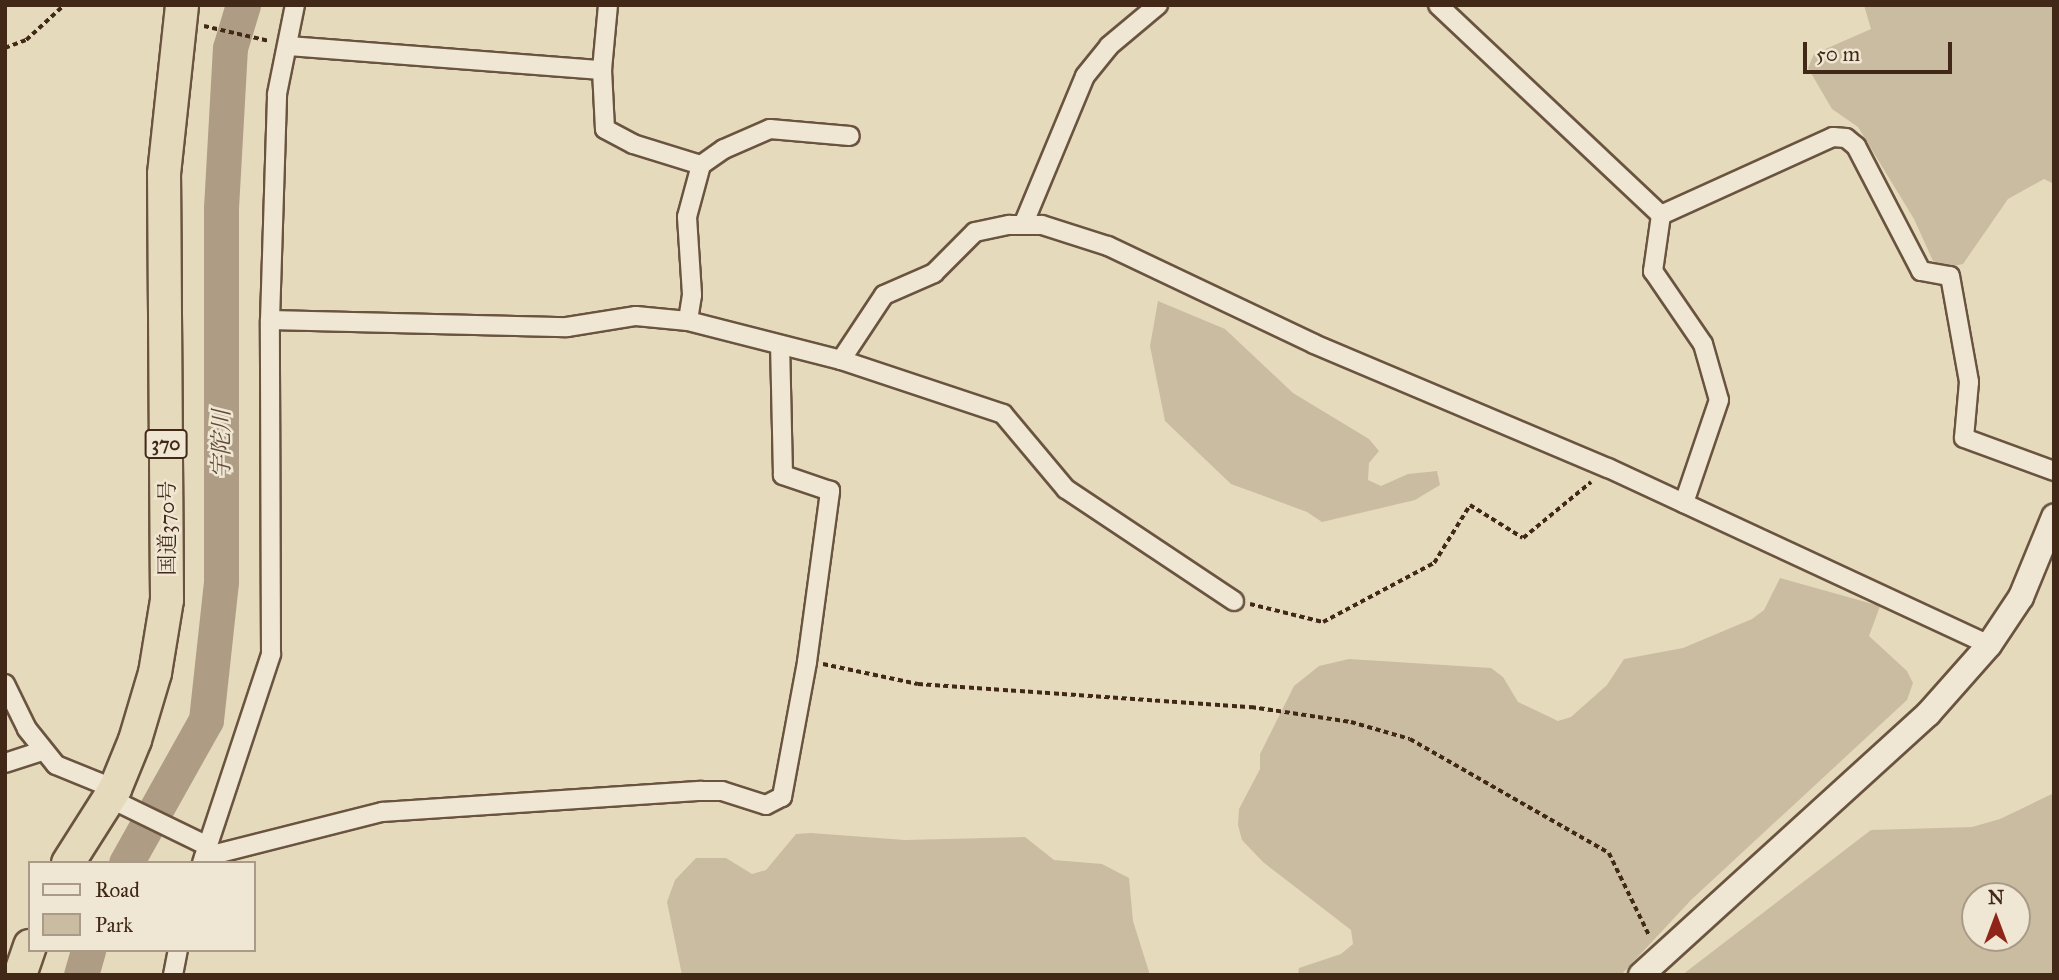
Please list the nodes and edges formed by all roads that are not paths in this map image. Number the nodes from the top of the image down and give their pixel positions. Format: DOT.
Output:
graph roads {
  1 [pos="295,5"];
  2 [pos="608,5"];
  3 [pos="1158,5"];
  4 [pos="1438,5"];
  5 [pos="188,15"];
  6 [pos="285,45"];
  7 [pos="602,70"];
  8 [pos="850,136"];
  9 [pos="701,165"];
  10 [pos="1661,215"];
  11 [pos="1023,225"];
  12 [pos="270,320"];
  13 [pos="688,321"];
  14 [pos="780,346"];
  15 [pos="841,360"];
  16 [pos="2054,471"];
  17 [pos="1684,503"];
  18 [pos="2054,519"];
  19 [pos="1234,601"];
  20 [pos="1989,645"];
  21 [pos="5,684"];
  22 [pos="43,751"];
  23 [pos="5,763"];
  24 [pos="115,797"];
  25 [pos="202,852"];
  26 [pos="69,861"];
  27 [pos="28,951"];
  28 [pos="177,952"];
  29 [pos="19,975"];
  30 [pos="173,975"];
  31 [pos="1641,975"];
  1 -- 6 [label="street"];
  2 -- 7 [label="street"];
  3 -- 11 [label="street"];
  4 -- 10 [label="street"];
  5 -- 24 [label="highway, 国道370号 / 370"];
  6 -- 7 [label="street"];
  6 -- 12 [label="street"];
  7 -- 9 [label="street"];
  8 -- 9 [label="street"];
  9 -- 13 [label="street"];
  10 -- 16 [label="street"];
  10 -- 17 [label="street"];
  11 -- 15 [label="street"];
  11 -- 17 [label="street"];
  12 -- 13 [label="street"];
  12 -- 25 [label="street"];
  13 -- 14 [label="street"];
  14 -- 15 [label="street"];
  14 -- 25 [label="street"];
  15 -- 19 [label="street"];
  17 -- 20 [label="street"];
  18 -- 20 [label="street"];
  20 -- 31 [label="street"];
  21 -- 22 [label="street"];
  22 -- 23 [label="street"];
  22 -- 24 [label="street"];
  24 -- 25 [label="street"];
  24 -- 26 [label="highway, 国道370号 / 370"];
  27 -- 29 [label="highway"];
  28 -- 30 [label="street"];
}
